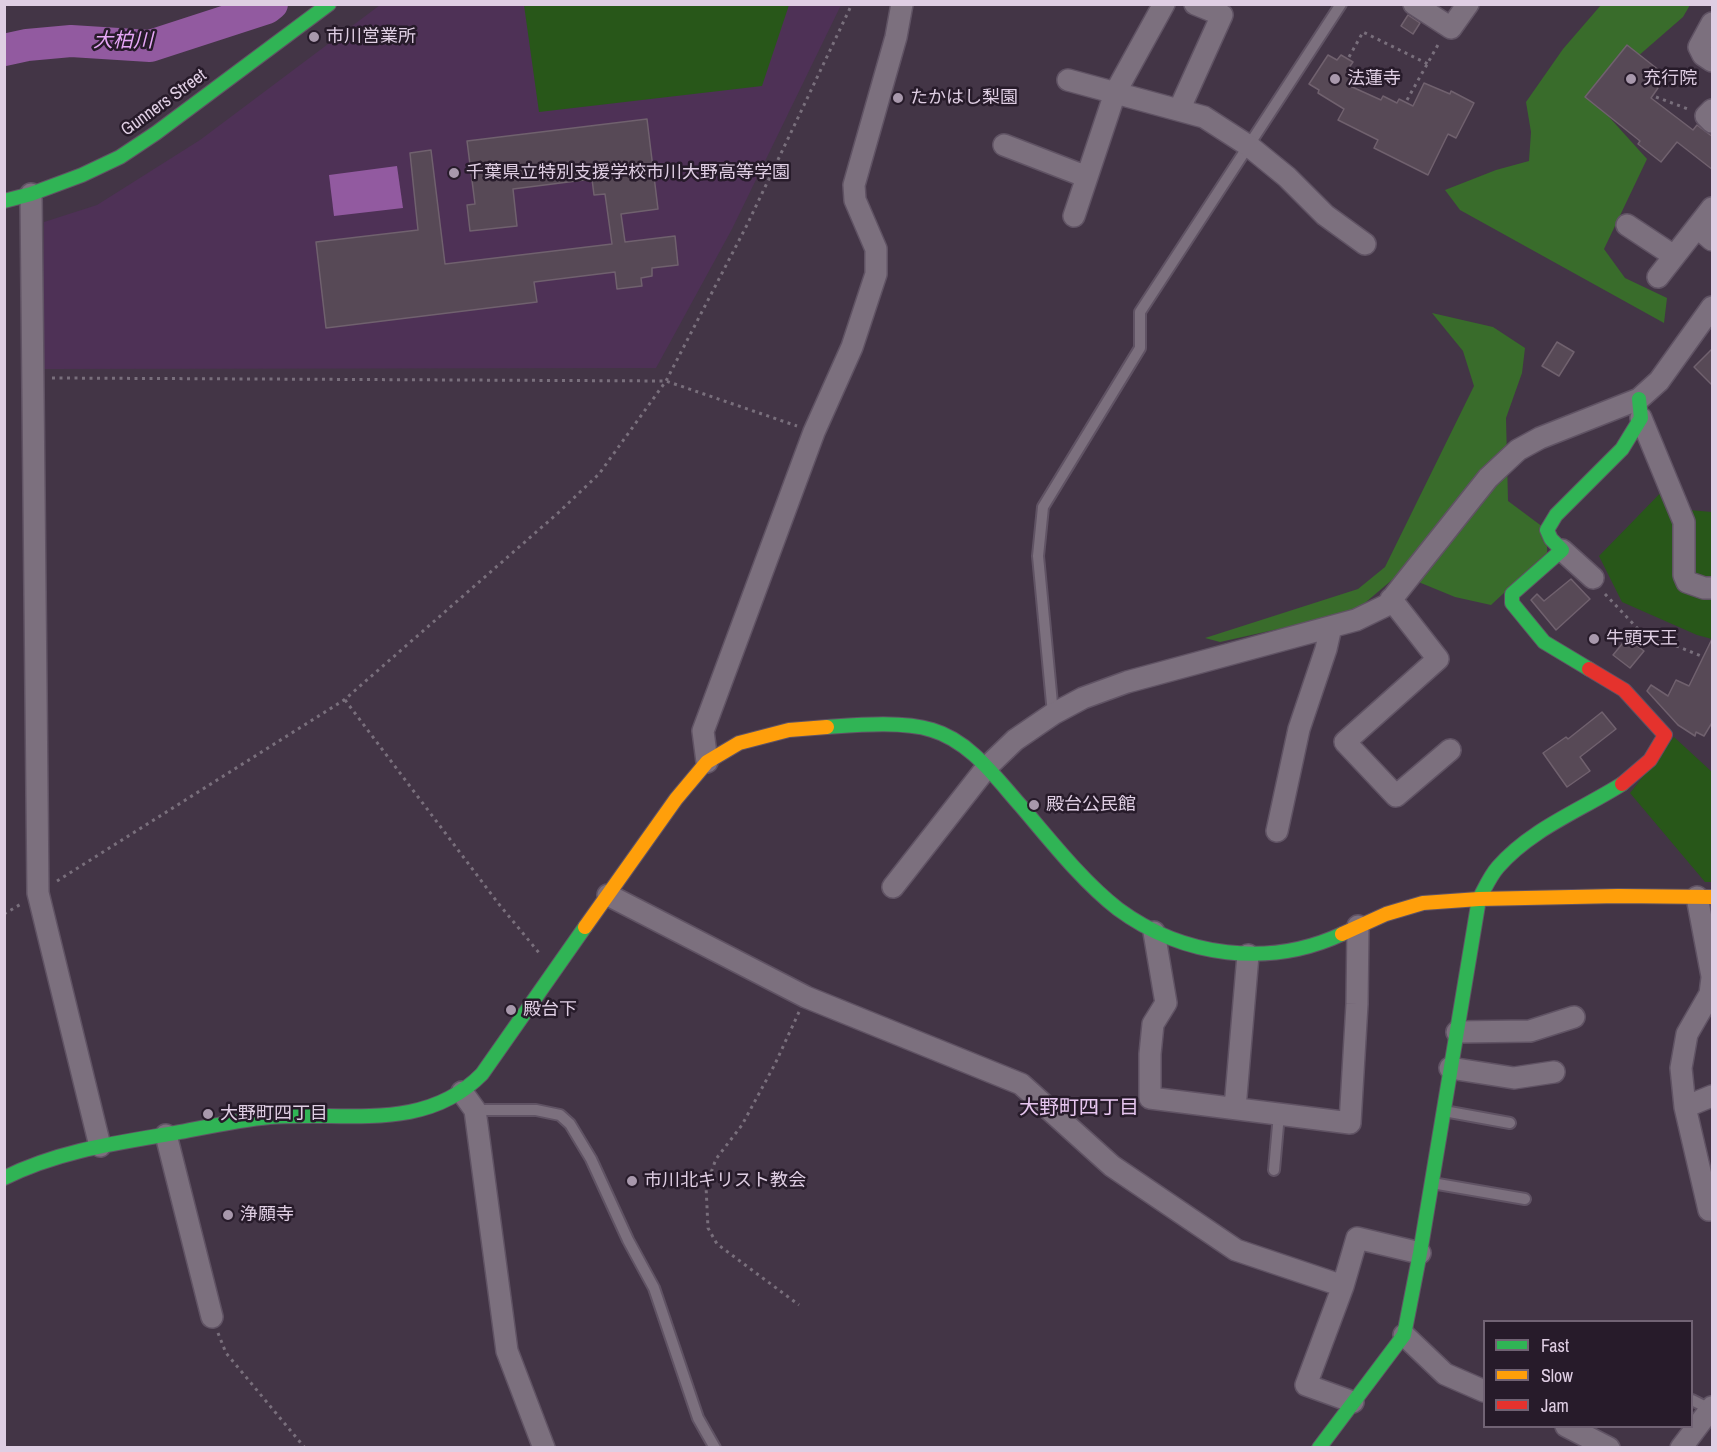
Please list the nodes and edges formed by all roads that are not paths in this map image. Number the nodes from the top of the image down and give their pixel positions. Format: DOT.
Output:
graph roads {
  1 [pos="329,4"];
  2 [pos="902,4"];
  3 [pos="1164,4"];
  4 [pos="1195,4"];
  5 [pos="1341,4"];
  6 [pos="1414,4"];
  7 [pos="1468,4"];
  8 [pos="1713,23"];
  9 [pos="1713,61"];
  10 [pos="1068,80"];
  11 [pos="1115,93"];
  12 [pos="1179,110"];
  13 [pos="1004,145"];
  14 [pos="1249,146"];
  15 [pos="1087,177"];
  16 [pos="31,194"];
  17 [pos="4,201"];
  18 [pos="1713,208"];
  19 [pos="1074,216"];
  20 [pos="1628,225"];
  21 [pos="1705,234"];
  22 [pos="1365,244"];
  23 [pos="1674,256"];
  24 [pos="1658,277"];
  25 [pos="1713,307"];
  26 [pos="1640,408"];
  27 [pos="1562,550"];
  28 [pos="1593,578"];
  29 [pos="1713,588"];
  30 [pos="1391,599"];
  31 [pos="1331,627"];
  32 [pos="1053,714"];
  33 [pos="1450,750"];
  34 [pos="707,762"];
  35 [pos="987,767"];
  36 [pos="1278,831"];
  37 [pos="893,887"];
  38 [pos="608,895"];
  39 [pos="1705,897"];
  40 [pos="1479,899"];
  41 [pos="1358,926"];
  42 [pos="1154,932"];
  43 [pos="1248,955"];
  44 [pos="1713,977"];
  45 [pos="1574,1017"];
  46 [pos="1457,1032"];
  47 [pos="1450,1068"];
  48 [pos="1554,1072"];
  49 [pos="462,1092"];
  50 [pos="1713,1096"];
  51 [pos="1685,1107"];
  52 [pos="1234,1108"];
  53 [pos="475,1110"];
  54 [pos="1443,1111"];
  55 [pos="1279,1114"];
  56 [pos="1510,1123"];
  57 [pos="166,1135"];
  58 [pos="100,1146"];
  59 [pos="1274,1170"];
  60 [pos="4,1178"];
  61 [pos="1431,1183"];
  62 [pos="1525,1199"];
  63 [pos="1709,1199"];
  64 [pos="1420,1253"];
  65 [pos="1343,1286"];
  66 [pos="212,1317"];
  67 [pos="1404,1335"];
  68 [pos="1483,1390"];
  69 [pos="1353,1402"];
  70 [pos="1707,1407"];
  71 [pos="1574,1428"];
  72 [pos="1591,1432"];
  73 [pos="544,1448"];
  74 [pos="715,1448"];
  75 [pos="1319,1448"];
  76 [pos="1609,1448"];
  77 [pos="1682,1448"];
  1 -- 16 [label="street, Gunners Street"];
  2 -- 34 [label="street"];
  3 -- 11 [label="street"];
  4 -- 12 [label="street"];
  5 -- 14 [label="lane"];
  6 -- 7 [label="street"];
  8 -- 9 [label="street"];
  10 -- 11 [label="street"];
  11 -- 12 [label="street"];
  11 -- 15 [label="street"];
  12 -- 14 [label="street"];
  13 -- 15 [label="street"];
  14 -- 22 [label="street"];
  14 -- 32 [label="lane"];
  15 -- 19 [label="street"];
  16 -- 17 [label="street, Gunners Street"];
  16 -- 58 [label="street"];
  18 -- 21 [label="street"];
  20 -- 23 [label="street"];
  21 -- 23 [label="street"];
  23 -- 24 [label="street"];
  25 -- 26 [label="street"];
  26 -- 27 [label="street"];
  26 -- 29 [label="street"];
  26 -- 30 [label="street"];
  27 -- 28 [label="street"];
  27 -- 40 [label="street"];
  30 -- 31 [label="street"];
  30 -- 33 [label="street"];
  31 -- 32 [label="street"];
  31 -- 36 [label="street"];
  32 -- 35 [label="street"];
  34 -- 35 [label="street"];
  34 -- 38 [label="street"];
  35 -- 37 [label="street"];
  35 -- 42 [label="street"];
  38 -- 49 [label="street"];
  38 -- 65 [label="street"];
  39 -- 40 [label="street"];
  39 -- 44 [label="street"];
  40 -- 41 [label="street"];
  40 -- 46 [label="street"];
  41 -- 43 [label="street"];
  41 -- 55 [label="street"];
  42 -- 43 [label="street"];
  42 -- 52 [label="street"];
  43 -- 52 [label="street"];
  44 -- 51 [label="street"];
  45 -- 46 [label="street"];
  46 -- 47 [label="street"];
  47 -- 48 [label="street"];
  47 -- 54 [label="street"];
  49 -- 53 [label="street"];
  49 -- 57 [label="street"];
  50 -- 51 [label="street"];
  51 -- 63 [label="street"];
  52 -- 55 [label="street"];
  53 -- 73 [label="street"];
  53 -- 74 [label="lane"];
  54 -- 56 [label="lane"];
  54 -- 61 [label="street"];
  55 -- 59 [label="lane"];
  57 -- 58 [label="street"];
  57 -- 66 [label="street"];
  58 -- 60 [label="street"];
  61 -- 62 [label="lane"];
  61 -- 64 [label="street"];
  64 -- 65 [label="street"];
  64 -- 67 [label="street"];
  65 -- 69 [label="street"];
  67 -- 68 [label="street"];
  67 -- 69 [label="street"];
  69 -- 75 [label="street"];
  70 -- 77 [label="street"];
  71 -- 72 [label="street"];
  72 -- 76 [label="street"];
}
